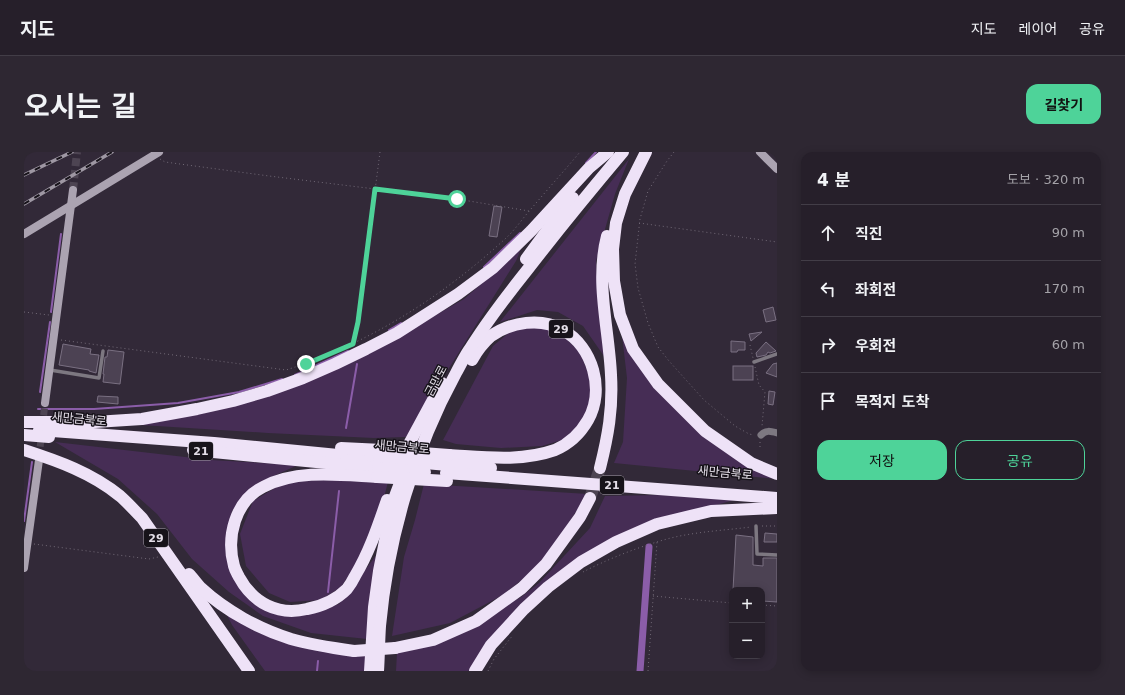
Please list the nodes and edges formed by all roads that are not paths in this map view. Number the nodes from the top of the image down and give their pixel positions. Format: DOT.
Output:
graph roads {
  1 [pos="610,152"];
  2 [pos="623,152"];
  3 [pos="642,152"];
  4 [pos="646,152"];
  5 [pos="760,152"];
  6 [pos="157,154"];
  7 [pos="777,169"];
  8 [pos="73,190"];
  9 [pos="70,206"];
  10 [pos="24,234"];
  11 [pos="103,351"];
  12 [pos="777,354"];
  13 [pos="754,362"];
  14 [pos="49,370"];
  15 [pos="444,380"];
  16 [pos="45,404"];
  17 [pos="24,422"];
  18 [pos="24,428"];
  19 [pos="777,432"];
  20 [pos="24,435"];
  21 [pos="761,435"];
  22 [pos="24,450"];
  23 [pos="39,460"];
  24 [pos="379,463"];
  25 [pos="447,468"];
  26 [pos="600,468"];
  27 [pos="777,474"];
  28 [pos="777,491"];
  29 [pos="405,497"];
  30 [pos="590,498"];
  31 [pos="777,498"];
  32 [pos="777,508"];
  33 [pos="142,518"];
  34 [pos="756,526"];
  35 [pos="777,555"];
  36 [pos="24,568"];
  37 [pos="249,671"];
  38 [pos="370,671"];
  39 [pos="378,671"];
  40 [pos="475,671"];
  1 -- 15 [label="highway, 금만로"];
  1 -- 17 [label="highway"];
  2 -- 29 [label="highway, 금만로"];
  3 -- 26 [label="highway"];
  4 -- 27 [label="highway"];
  5 -- 7 [label="street"];
  6 -- 9 [label="street"];
  8 -- 9 [label="street"];
  9 -- 10 [label="street"];
  9 -- 14 [label="street"];
  11 -- 14 [label="lane"];
  12 -- 13 [label="lane"];
  14 -- 16 [label="street"];
  15 -- 24 [label="highway"];
  15 -- 38 [label="highway, 금만로"];
  18 -- 24 [label="highway, 새만금북로 / 21"];
  19 -- 21 [label="street"];
  20 -- 24 [label="highway, 새만금북로 / 21"];
  22 -- 33 [label="highway, 29"];
  23 -- 36 [label="street"];
  24 -- 25 [label="highway, 새만금북로 / 21, bridge"];
  24 -- 25 [label="highway, bridge"];
  25 -- 28 [label="highway, 새만금북로 / 21"];
  25 -- 29 [label="highway, 29"];
  25 -- 31 [label="highway, 새만금북로 / 21"];
  29 -- 39 [label="highway, 금만로 / 29"];
  30 -- 33 [label="highway, bridge"];
  32 -- 40 [label="highway"];
  33 -- 37 [label="highway, 29"];
  34 -- 35 [label="lane"];
}
